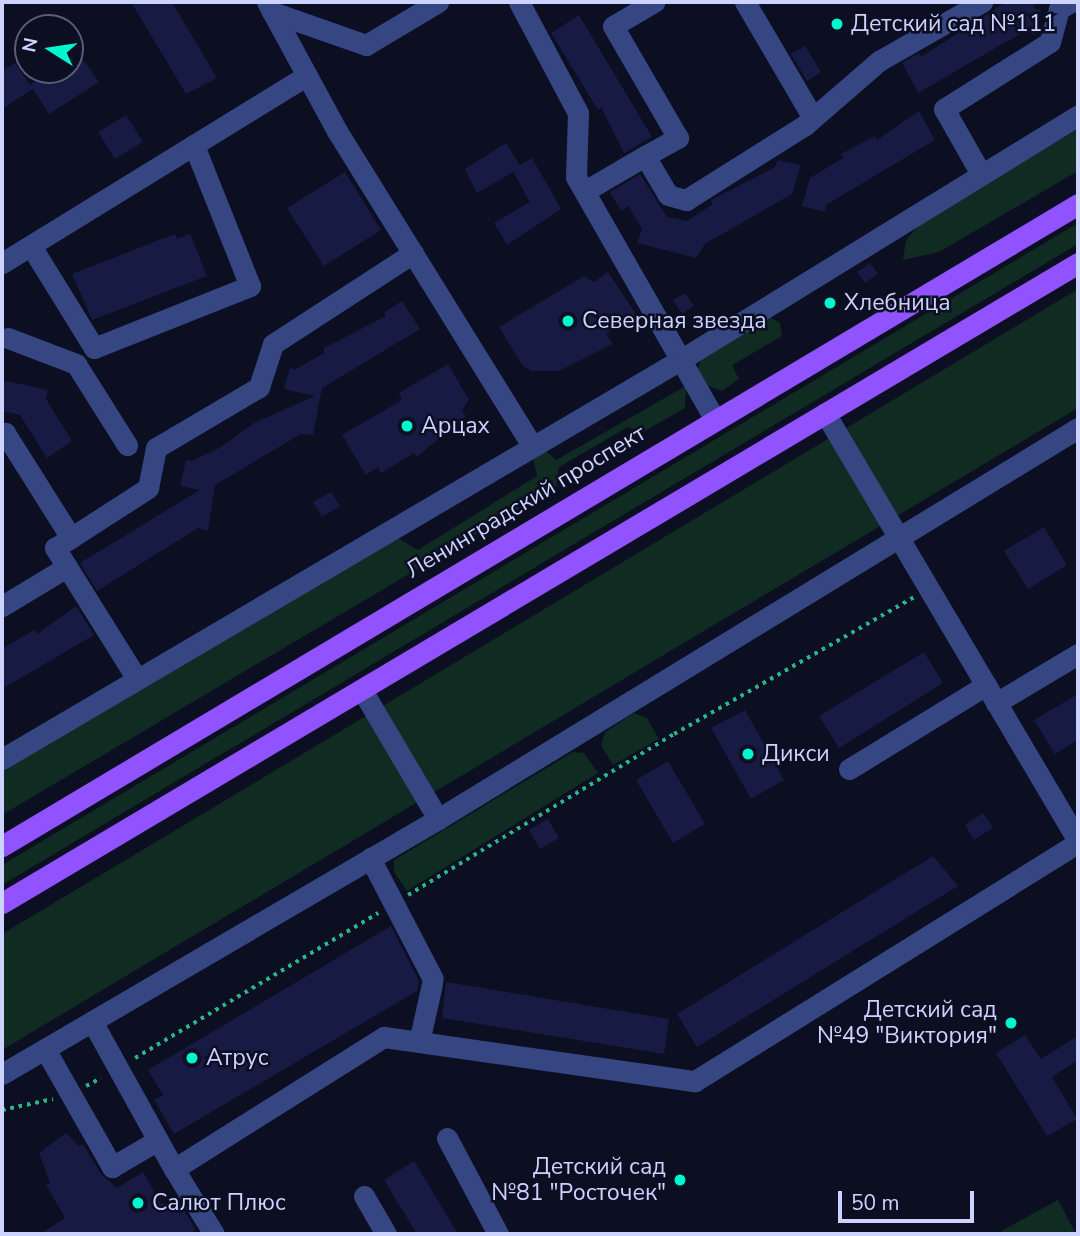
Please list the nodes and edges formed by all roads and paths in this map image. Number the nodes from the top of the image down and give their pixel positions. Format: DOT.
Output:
graph roads {
  1 [pos="438,2"];
  2 [pos="519,2"];
  3 [pos="654,2"];
  4 [pos="745,2"];
  5 [pos="982,2"];
  6 [pos="1071,2"];
  7 [pos="270,7"];
  8 [pos="307,75"];
  9 [pos="1078,115"];
  10 [pos="814,118"];
  11 [pos="194,145"];
  12 [pos="645,156"];
  13 [pos="981,174"];
  14 [pos="584,191"];
  15 [pos="1078,204"];
  16 [pos="31,246"];
  17 [pos="413,253"];
  18 [pos="1078,263"];
  19 [pos="2,264"];
  20 [pos="4,336"];
  21 [pos="94,348"];
  22 [pos="682,359"];
  23 [pos="76,364"];
  24 [pos="825,413"];
  25 [pos="715,420"];
  26 [pos="1076,433"];
  27 [pos="2,435"];
  28 [pos="127,445"];
  29 [pos="532,446"];
  30 [pos="71,538"];
  31 [pos="898,538"];
  32 [pos="67,567"];
  33 [pos="928,589"];
  34 [pos="2,606"];
  35 [pos="1078,654"];
  36 [pos="137,679"];
  37 [pos="362,690"];
  38 [pos="991,694"];
  39 [pos="2,759"];
  40 [pos="849,769"];
  41 [pos="438,819"];
  42 [pos="1078,842"];
  43 [pos="2,846"];
  44 [pos="370,858"];
  45 [pos="2,903"];
  46 [pos="395,903"];
  47 [pos="93,1023"];
  48 [pos="419,1042"];
  49 [pos="45,1049"];
  50 [pos="118,1068"];
  51 [pos="2,1074"];
  52 [pos="71,1095"];
  53 [pos="2,1110"];
  54 [pos="447,1138"];
  55 [pos="158,1140"];
  56 [pos="174,1169"];
  57 [pos="364,1196"];
  58 [pos="214,1234"];
  59 [pos="386,1234"];
  60 [pos="498,1234"];
  1 -- 7 [label="street"];
  2 -- 14 [label="street"];
  3 -- 12 [label="street"];
  4 -- 10 [label="street"];
  5 -- 10 [label="street"];
  6 -- 13 [label="street"];
  7 -- 8 [label="street"];
  8 -- 11 [label="street"];
  8 -- 17 [label="street"];
  9 -- 13 [label="street"];
  10 -- 12 [label="street"];
  11 -- 16 [label="street"];
  11 -- 21 [label="street"];
  12 -- 14 [label="street"];
  13 -- 22 [label="street"];
  14 -- 22 [label="street"];
  15 -- 25 [label="main road, Ленинградский проспект"];
  16 -- 19 [label="street"];
  16 -- 21 [label="street"];
  17 -- 29 [label="street"];
  17 -- 30 [label="street"];
  18 -- 24 [label="main road"];
  20 -- 23 [label="street"];
  21 -- 23 [label="street"];
  22 -- 25 [label="street"];
  22 -- 29 [label="street"];
  23 -- 28 [label="street"];
  24 -- 31 [label="street"];
  24 -- 37 [label="main road"];
  25 -- 43 [label="main road, Ленинградский проспект"];
  26 -- 31 [label="street"];
  27 -- 30 [label="street"];
  29 -- 36 [label="street"];
  30 -- 32 [label="street"];
  31 -- 33 [label="street"];
  31 -- 41 [label="street"];
  32 -- 34 [label="street"];
  32 -- 36 [label="street"];
  33 -- 38 [label="street"];
  33 -- 46 [label="path"];
  35 -- 38 [label="street"];
  36 -- 39 [label="street"];
  37 -- 41 [label="street"];
  37 -- 45 [label="main road"];
  38 -- 40 [label="street"];
  38 -- 42 [label="street"];
  41 -- 44 [label="street"];
  42 -- 48 [label="street"];
  44 -- 46 [label="street"];
  44 -- 47 [label="street"];
  46 -- 48 [label="street"];
  46 -- 50 [label="path"];
  47 -- 49 [label="street"];
  47 -- 50 [label="street"];
  48 -- 56 [label="street"];
  49 -- 51 [label="street"];
  49 -- 52 [label="street"];
  50 -- 52 [label="path"];
  50 -- 55 [label="street"];
  52 -- 53 [label="path"];
  52 -- 55 [label="street"];
  54 -- 60 [label="street"];
  55 -- 56 [label="street"];
  56 -- 58 [label="street"];
  57 -- 59 [label="street"];
}
